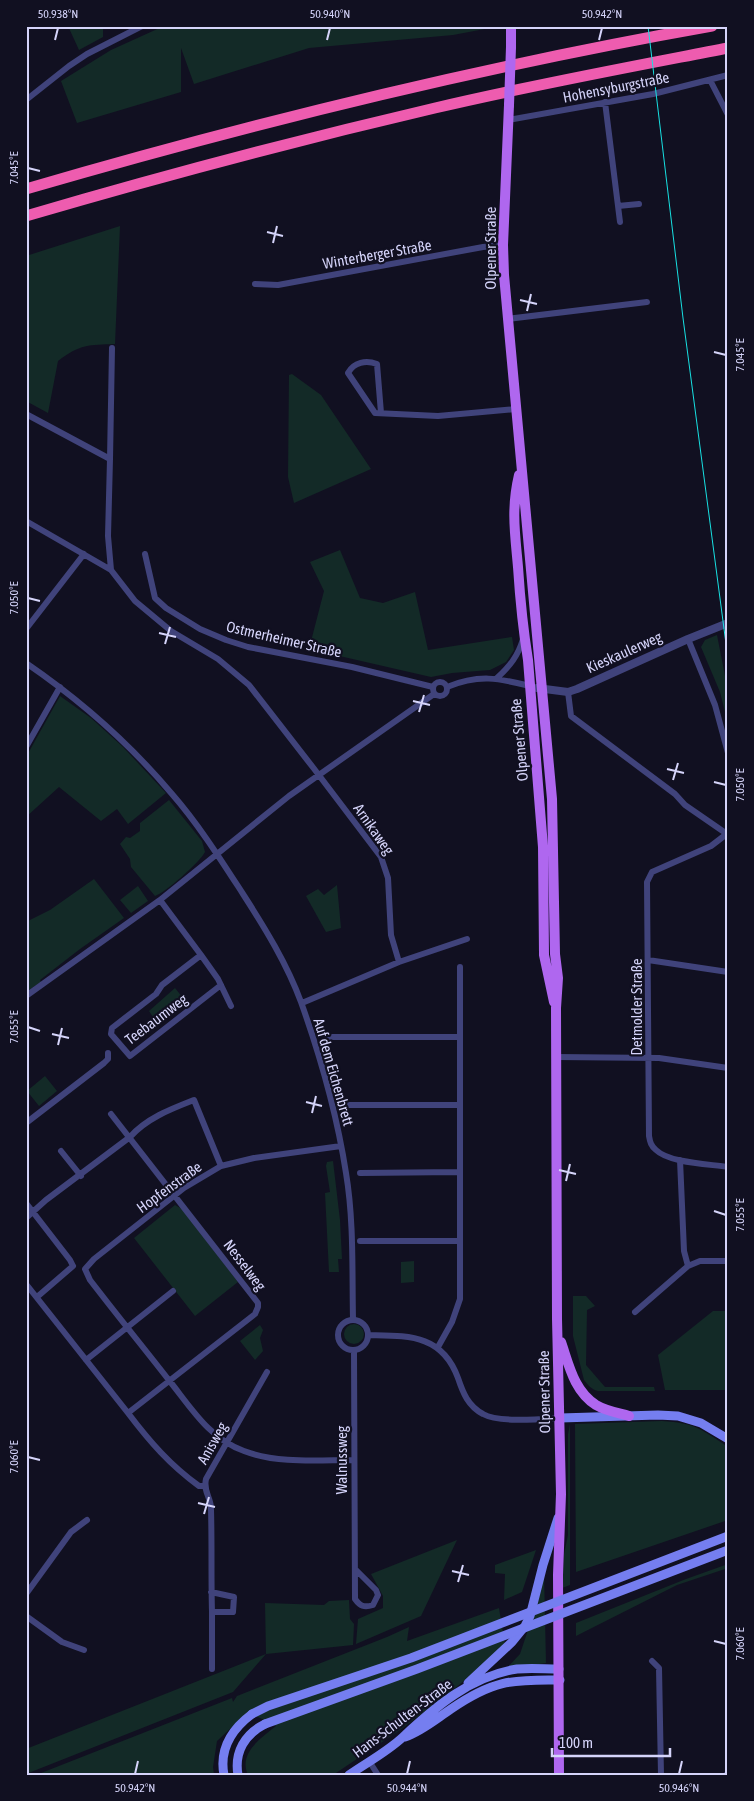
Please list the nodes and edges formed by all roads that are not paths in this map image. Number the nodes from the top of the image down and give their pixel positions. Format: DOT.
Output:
graph roads {
  1 [pos="142,26"];
  2 [pos="511,26"];
  3 [pos="676,26"];
  4 [pos="712,26"];
  5 [pos="662,35"];
  6 [pos="728,48"];
  7 [pos="728,76"];
  8 [pos="710,80"];
  9 [pos="26,100"];
  10 [pos="605,102"];
  11 [pos="728,115"];
  12 [pos="508,120"];
  13 [pos="26,189"];
  14 [pos="639,204"];
  15 [pos="618,206"];
  16 [pos="26,216"];
  17 [pos="620,222"];
  18 [pos="503,245"];
  19 [pos="255,284"];
  20 [pos="647,302"];
  21 [pos="508,319"];
  22 [pos="112,348"];
  23 [pos="516,409"];
  24 [pos="381,413"];
  25 [pos="26,414"];
  26 [pos="110,459"];
  27 [pos="521,469"];
  28 [pos="26,521"];
  29 [pos="84,554"];
  30 [pos="145,554"];
  31 [pos="111,570"];
  32 [pos="728,623"];
  33 [pos="26,629"];
  34 [pos="524,635"];
  35 [pos="688,639"];
  36 [pos="26,664"];
  37 [pos="497,678"];
  38 [pos="60,686"];
  39 [pos="530,686"];
  40 [pos="447,687"];
  41 [pos="542,689"];
  42 [pos="433,690"];
  43 [pos="568,692"];
  44 [pos="26,747"];
  45 [pos="728,753"];
  46 [pos="319,776"];
  47 [pos="727,834"];
  48 [pos="217,854"];
  49 [pos="160,900"];
  50 [pos="467,939"];
  51 [pos="201,954"];
  52 [pos="556,954"];
  53 [pos="544,955"];
  54 [pos="648,960"];
  55 [pos="399,962"];
  56 [pos="460,967"];
  57 [pos="728,972"];
  58 [pos="221,985"];
  59 [pos="26,996"];
  60 [pos="302,1003"];
  61 [pos="231,1006"];
  62 [pos="556,1008"];
  63 [pos="327,1037"];
  64 [pos="458,1037"];
  65 [pos="108,1053"];
  66 [pos="556,1057"];
  67 [pos="648,1058"];
  68 [pos="728,1068"];
  69 [pos="344,1105"];
  70 [pos="459,1105"];
  71 [pos="112,1114"];
  72 [pos="26,1123"];
  73 [pos="130,1137"];
  74 [pos="342,1146"];
  75 [pos="61,1151"];
  76 [pos="680,1160"];
  77 [pos="221,1166"];
  78 [pos="728,1166"];
  79 [pos="458,1172"];
  80 [pos="360,1173"];
  81 [pos="81,1176"];
  82 [pos="175,1196"];
  83 [pos="26,1203"];
  84 [pos="34,1212"];
  85 [pos="26,1218"];
  86 [pos="360,1241"];
  87 [pos="459,1241"];
  88 [pos="728,1261"];
  89 [pos="73,1266"];
  90 [pos="688,1266"];
  91 [pos="86,1269"];
  92 [pos="26,1284"];
  93 [pos="173,1291"];
  94 [pos="37,1297"];
  95 [pos="635,1312"];
  96 [pos="353,1319"];
  97 [pos="127,1327"];
  98 [pos="558,1333"];
  99 [pos="369,1334"];
  100 [pos="438,1348"];
  101 [pos="354,1350"];
  102 [pos="86,1360"];
  103 [pos="267,1372"];
  104 [pos="169,1380"];
  105 [pos="128,1414"];
  106 [pos="630,1416"];
  107 [pos="560,1418"];
  108 [pos="728,1439"];
  109 [pos="226,1443"];
  110 [pos="354,1460"];
  111 [pos="204,1486"];
  112 [pos="561,1510"];
  113 [pos="87,1520"];
  114 [pos="728,1536"];
  115 [pos="728,1550"];
  116 [pos="356,1569"];
  117 [pos="211,1592"];
  118 [pos="26,1594"];
  119 [pos="212,1612"];
  120 [pos="26,1616"];
  121 [pos="84,1650"];
  122 [pos="652,1661"];
  123 [pos="212,1669"];
  124 [pos="559,1669"];
  125 [pos="560,1680"];
  126 [pos="460,1690"];
  127 [pos="402,1738"];
  128 [pos="369,1761"];
  129 [pos="224,1775"];
  130 [pos="238,1775"];
  131 [pos="349,1775"];
  132 [pos="378,1775"];
  133 [pos="559,1775"];
  134 [pos="661,1775"];
  1 -- 9 [label="street"];
  2 -- 12 [label="main road, Olpener Straße, bridge"];
  3 -- 5 [label="highway"];
  4 -- 5 [label="highway"];
  5 -- 13 [label="highway"];
  6 -- 16 [label="highway"];
  7 -- 8 [label="street, Hohensyburgstraße"];
  8 -- 10 [label="street, Hohensyburgstraße"];
  8 -- 11 [label="street"];
  10 -- 12 [label="street, Hohensyburgstraße"];
  10 -- 15 [label="street"];
  12 -- 18 [label="main road, Olpener Straße"];
  14 -- 15 [label="street"];
  15 -- 17 [label="street"];
  18 -- 19 [label="street, Winterberger Straße"];
  18 -- 21 [label="main road, Olpener Straße"];
  20 -- 21 [label="street"];
  21 -- 23 [label="main road, Olpener Straße"];
  22 -- 26 [label="street"];
  23 -- 24 [label="street"];
  23 -- 27 [label="main road, Olpener Straße"];
  24 -- 24 [label="street"];
  25 -- 26 [label="street"];
  26 -- 31 [label="street"];
  27 -- 34 [label="main road, Olpener Straße"];
  27 -- 41 [label="main road, Olpener Straße"];
  28 -- 29 [label="street"];
  29 -- 31 [label="street"];
  29 -- 33 [label="street"];
  30 -- 42 [label="street, Ostmerheimer Straße"];
  31 -- 46 [label="street"];
  32 -- 35 [label="street, Kieskaulerweg"];
  34 -- 37 [label="street"];
  34 -- 39 [label="main road, Olpener Straße"];
  35 -- 43 [label="street, Kieskaulerweg"];
  35 -- 45 [label="street"];
  36 -- 38 [label="street"];
  37 -- 39 [label="street"];
  37 -- 40 [label="street"];
  38 -- 44 [label="street"];
  38 -- 48 [label="street"];
  39 -- 41 [label="street, Kieskaulerweg"];
  39 -- 53 [label="main road, Olpener Straße"];
  40 -- 42 [label="street"];
  40 -- 42 [label="street"];
  41 -- 43 [label="street, Kieskaulerweg"];
  41 -- 52 [label="main road, Olpener Straße"];
  42 -- 46 [label="street"];
  43 -- 47 [label="street"];
  46 -- 48 [label="street"];
  46 -- 55 [label="street, Arnikaweg"];
  47 -- 54 [label="street, Detmolder Straße"];
  48 -- 49 [label="street"];
  48 -- 60 [label="street, Auf dem Eichenbrett"];
  49 -- 51 [label="street"];
  49 -- 59 [label="street"];
  50 -- 55 [label="street"];
  51 -- 58 [label="street"];
  51 -- 58 [label="street, Teebaumweg"];
  52 -- 53 [label="main road"];
  52 -- 62 [label="main road, Olpener Straße"];
  53 -- 62 [label="main road, Olpener Straße"];
  54 -- 57 [label="street"];
  54 -- 67 [label="street, Detmolder Straße"];
  55 -- 60 [label="street"];
  56 -- 64 [label="street"];
  58 -- 61 [label="street"];
  60 -- 74 [label="street, Auf dem Eichenbrett"];
  62 -- 66 [label="main road, Olpener Straße"];
  63 -- 64 [label="street"];
  64 -- 70 [label="street"];
  65 -- 72 [label="street"];
  66 -- 67 [label="street"];
  66 -- 98 [label="main road, Olpener Straße"];
  67 -- 68 [label="street"];
  67 -- 76 [label="street, Detmolder Straße"];
  69 -- 70 [label="street"];
  70 -- 79 [label="street"];
  71 -- 73 [label="street"];
  73 -- 77 [label="street"];
  73 -- 81 [label="street"];
  73 -- 82 [label="street"];
  74 -- 77 [label="street, Hopfenstraße"];
  74 -- 96 [label="street, Auf dem Eichenbrett"];
  75 -- 81 [label="street"];
  76 -- 78 [label="street, Detmolder Straße"];
  76 -- 90 [label="street"];
  77 -- 82 [label="street, Hopfenstraße"];
  79 -- 80 [label="street"];
  79 -- 87 [label="street"];
  81 -- 84 [label="street"];
  82 -- 91 [label="street, Hopfenstraße"];
  82 -- 104 [label="street, Nesselweg"];
  83 -- 84 [label="street"];
  84 -- 85 [label="street"];
  84 -- 89 [label="street"];
  86 -- 87 [label="street"];
  87 -- 100 [label="street"];
  88 -- 90 [label="street"];
  89 -- 91 [label="street"];
  89 -- 94 [label="street"];
  90 -- 95 [label="street"];
  91 -- 97 [label="street"];
  92 -- 94 [label="street"];
  93 -- 97 [label="street"];
  94 -- 102 [label="street"];
  96 -- 99 [label="street"];
  96 -- 101 [label="street"];
  97 -- 102 [label="street"];
  97 -- 104 [label="street"];
  98 -- 106 [label="main road"];
  98 -- 107 [label="main road, Olpener Straße"];
  99 -- 100 [label="street"];
  99 -- 101 [label="street"];
  100 -- 107 [label="street"];
  101 -- 110 [label="street, Walnussweg"];
  102 -- 105 [label="street"];
  103 -- 109 [label="street, Anisweg"];
  104 -- 105 [label="street"];
  104 -- 109 [label="street"];
  105 -- 111 [label="street"];
  106 -- 107 [label="main road"];
  106 -- 108 [label="main road"];
  107 -- 112 [label="main road, Olpener Straße"];
  109 -- 110 [label="street"];
  109 -- 111 [label="street, Anisweg"];
  110 -- 116 [label="street, Walnussweg"];
  111 -- 117 [label="street, Anisweg"];
  112 -- 124 [label="main road, Olpener Straße"];
  112 -- 126 [label="main road"];
  113 -- 118 [label="street"];
  114 -- 129 [label="main road, bridge"];
  115 -- 130 [label="main road, bridge"];
  116 -- 116 [label="street, Walnussweg"];
  117 -- 119 [label="street, Anisweg"];
  117 -- 119 [label="street"];
  119 -- 123 [label="street, Anisweg"];
  120 -- 121 [label="street"];
  122 -- 134 [label="street"];
  124 -- 125 [label="main road, Olpener Straße"];
  124 -- 126 [label="main road, Hans-Schulten-Straße"];
  125 -- 127 [label="main road"];
  125 -- 133 [label="main road, Olpener Straße"];
  126 -- 127 [label="main road, Hans-Schulten-Straße"];
  127 -- 128 [label="main road, Hans-Schulten-Straße"];
  128 -- 131 [label="main road, Hans-Schulten-Straße"];
  128 -- 132 [label="street"];
}
